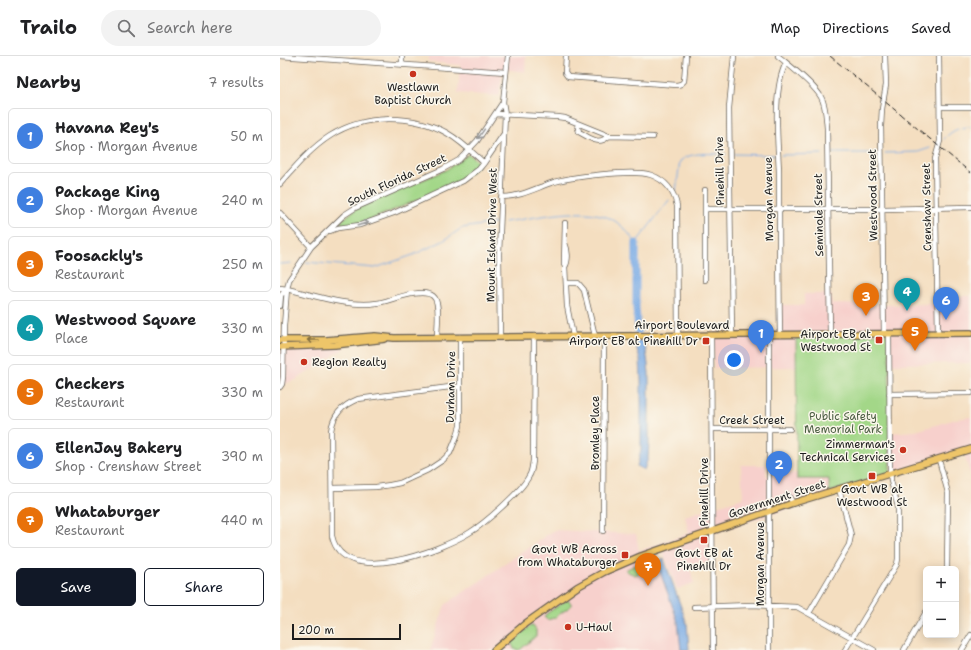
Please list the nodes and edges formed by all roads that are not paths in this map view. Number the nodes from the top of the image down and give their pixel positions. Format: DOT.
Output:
graph roads {
  1 [pos="280,56"];
  2 [pos="402,56"];
  3 [pos="508,56"];
  4 [pos="566,56"];
  5 [pos="686,56"];
  6 [pos="734,56"];
  7 [pos="778,56"];
  8 [pos="885,56"];
  9 [pos="939,56"];
  10 [pos="348,58"];
  11 [pos="786,63"];
  12 [pos="402,65"];
  13 [pos="506,72"];
  14 [pos="503,102"];
  15 [pos="940,107"];
  16 [pos="971,107"];
  17 [pos="496,114"];
  18 [pos="505,114"];
  19 [pos="577,123"];
  20 [pos="504,134"];
  21 [pos="609,136"];
  22 [pos="653,137"];
  23 [pos="470,150"];
  24 [pos="484,163"];
  25 [pos="280,184"];
  26 [pos="706,190"];
  27 [pos="501,197"];
  28 [pos="971,207"];
  29 [pos="936,208"];
  30 [pos="705,209"];
  31 [pos="730,209"];
  32 [pos="779,209"];
  33 [pos="827,209"];
  34 [pos="883,209"];
  35 [pos="280,213"];
  36 [pos="565,223"];
  37 [pos="325,233"];
  38 [pos="311,247"];
  39 [pos="705,280"];
  40 [pos="566,283"];
  41 [pos="280,288"];
  42 [pos="287,288"];
  43 [pos="280,306"];
  44 [pos="830,334"];
  45 [pos="887,334"];
  46 [pos="938,334"];
  47 [pos="971,334"];
  48 [pos="678,335"];
  49 [pos="711,335"];
  50 [pos="732,335"];
  51 [pos="769,335"];
  52 [pos="780,335"];
  53 [pos="500,336"];
  54 [pos="534,336"];
  55 [pos="573,336"];
  56 [pos="595,336"];
  57 [pos="604,336"];
  58 [pos="437,337"];
  59 [pos="460,337"];
  60 [pos="394,338"];
  61 [pos="282,340"];
  62 [pos="281,347"];
  63 [pos="280,387"];
  64 [pos="460,387"];
  65 [pos="971,393"];
  66 [pos="889,394"];
  67 [pos="713,429"];
  68 [pos="768,429"];
  69 [pos="790,429"];
  70 [pos="971,449"];
  71 [pos="939,460"];
  72 [pos="890,474"];
  73 [pos="332,488"];
  74 [pos="839,489"];
  75 [pos="788,495"];
  76 [pos="793,503"];
  77 [pos="770,511"];
  78 [pos="603,531"];
  79 [pos="712,531"];
  80 [pos="947,566"];
  81 [pos="769,606"];
  82 [pos="694,607"];
  83 [pos="713,607"];
  84 [pos="809,613"];
  85 [pos="923,617"];
  86 [pos="971,635"];
  87 [pos="853,638"];
  88 [pos="494,650"];
  89 [pos="713,650"];
  90 [pos="769,650"];
  91 [pos="846,650"];
  92 [pos="874,650"];
  93 [pos="904,650"];
  94 [pos="962,650"];
  1 -- 10 [label="street"];
  2 -- 12 [label="street"];
  3 -- 13 [label="street, South Florida Street"];
  4 -- 5 [label="street"];
  6 -- 31 [label="street, Pinehill Drive"];
  7 -- 11 [label="street"];
  8 -- 34 [label="street, Westwood Street"];
  9 -- 15 [label="street, Crenshaw Street"];
  10 -- 12 [label="street"];
  11 -- 32 [label="street, Morgan Avenue"];
  11 -- 33 [label="street, Seminole Street"];
  12 -- 13 [label="street"];
  13 -- 14 [label="street, South Florida Street"];
  14 -- 17 [label="street, South Florida Street"];
  14 -- 18 [label="street, South Florida Street"];
  15 -- 16 [label="street"];
  15 -- 29 [label="street, Crenshaw Street"];
  17 -- 18 [label="street"];
  17 -- 23 [label="street, South Florida Street, one-way"];
  18 -- 19 [label="street"];
  18 -- 20 [label="street, South Florida Street"];
  19 -- 21 [label="street"];
  19 -- 21 [label="street"];
  20 -- 24 [label="street, South Florida Street"];
  20 -- 27 [label="street, Mount Island Drive West"];
  21 -- 22 [label="street"];
  23 -- 24 [label="street"];
  23 -- 25 [label="street"];
  23 -- 37 [label="street, South Florida Street"];
  37 -- 24 [label="street, South Florida Street, one-way"];
  26 -- 30 [label="street"];
  27 -- 48 [label="street"];
  27 -- 53 [label="street, Mount Island Drive West"];
  28 -- 29 [label="street"];
  29 -- 34 [label="street"];
  29 -- 46 [label="street, Crenshaw Street"];
  30 -- 31 [label="street"];
  30 -- 39 [label="street"];
  31 -- 32 [label="street"];
  31 -- 50 [label="street, Pinehill Drive"];
  32 -- 33 [label="street"];
  32 -- 52 [label="street, Morgan Avenue"];
  33 -- 34 [label="street"];
  33 -- 44 [label="street, Seminole Street"];
  34 -- 45 [label="street, Westwood Street"];
  35 -- 38 [label="street"];
  36 -- 40 [label="street"];
  37 -- 38 [label="street, South Florida Street"];
  38 -- 42 [label="street, South Florida Street"];
  40 -- 55 [label="street"];
  40 -- 56 [label="street"];
  41 -- 42 [label="street"];
  42 -- 43 [label="street, South Florida Street"];
  42 -- 58 [label="street"];
  42 -- 61 [label="street, South Florida Street"];
  44 -- 45 [label="main road, Airport Boulevard"];
  44 -- 52 [label="main road, Airport Boulevard"];
  45 -- 46 [label="main road, Airport Boulevard"];
  45 -- 66 [label="street, Westwood Street"];
  46 -- 47 [label="main road, Airport Boulevard"];
  48 -- 49 [label="main road, Airport Boulevard"];
  48 -- 57 [label="main road, Airport Boulevard"];
  49 -- 50 [label="main road, Airport Boulevard"];
  49 -- 67 [label="street, Pinehill Drive"];
  50 -- 51 [label="main road, Airport Boulevard"];
  51 -- 52 [label="main road, Airport Boulevard"];
  51 -- 68 [label="street, Morgan Avenue"];
  53 -- 54 [label="main road, Airport Boulevard"];
  53 -- 59 [label="main road, Airport Boulevard"];
  54 -- 55 [label="main road, Airport Boulevard"];
  54 -- 73 [label="street"];
  55 -- 56 [label="main road, Airport Boulevard"];
  56 -- 57 [label="main road, Airport Boulevard"];
  57 -- 78 [label="street, Bromley Place"];
  58 -- 59 [label="main road, Airport Boulevard"];
  58 -- 60 [label="main road, Airport Boulevard"];
  59 -- 64 [label="street, Durham Drive"];
  60 -- 61 [label="main road, Airport Boulevard, one-way"];
  60 -- 62 [label="main road, Airport Boulevard"];
  61 -- 62 [label="street, South Florida Street"];
  62 -- 63 [label="street, South Florida Street"];
  64 -- 73 [label="street, Durham Drive"];
  64 -- 73 [label="street"];
  65 -- 66 [label="street"];
  66 -- 72 [label="street, Westwood Street"];
  67 -- 68 [label="street, Creek Street"];
  67 -- 79 [label="street, Pinehill Drive"];
  68 -- 69 [label="street, Creek Street"];
  68 -- 77 [label="street, Morgan Avenue"];
  70 -- 71 [label="main road, Government Street"];
  71 -- 72 [label="main road, Government Street"];
  71 -- 80 [label="street"];
  72 -- 74 [label="main road, Government Street"];
  72 -- 87 [label="street, Westwood Street"];
  74 -- 76 [label="main road, Government Street"];
  74 -- 84 [label="street"];
  75 -- 76 [label="street"];
  76 -- 77 [label="main road, Government Street"];
  77 -- 79 [label="main road, Government Street"];
  77 -- 81 [label="street, Morgan Avenue"];
  79 -- 83 [label="street, Pinehill Drive"];
  79 -- 88 [label="main road, Government Street"];
  81 -- 83 [label="street"];
  81 -- 84 [label="street"];
  81 -- 90 [label="street, Morgan Avenue"];
  82 -- 83 [label="street"];
  83 -- 89 [label="street, Pinehill Drive"];
  84 -- 87 [label="street"];
  85 -- 93 [label="street"];
  86 -- 94 [label="street"];
  87 -- 91 [label="street, Westwood Street"];
  87 -- 92 [label="street"];
}
